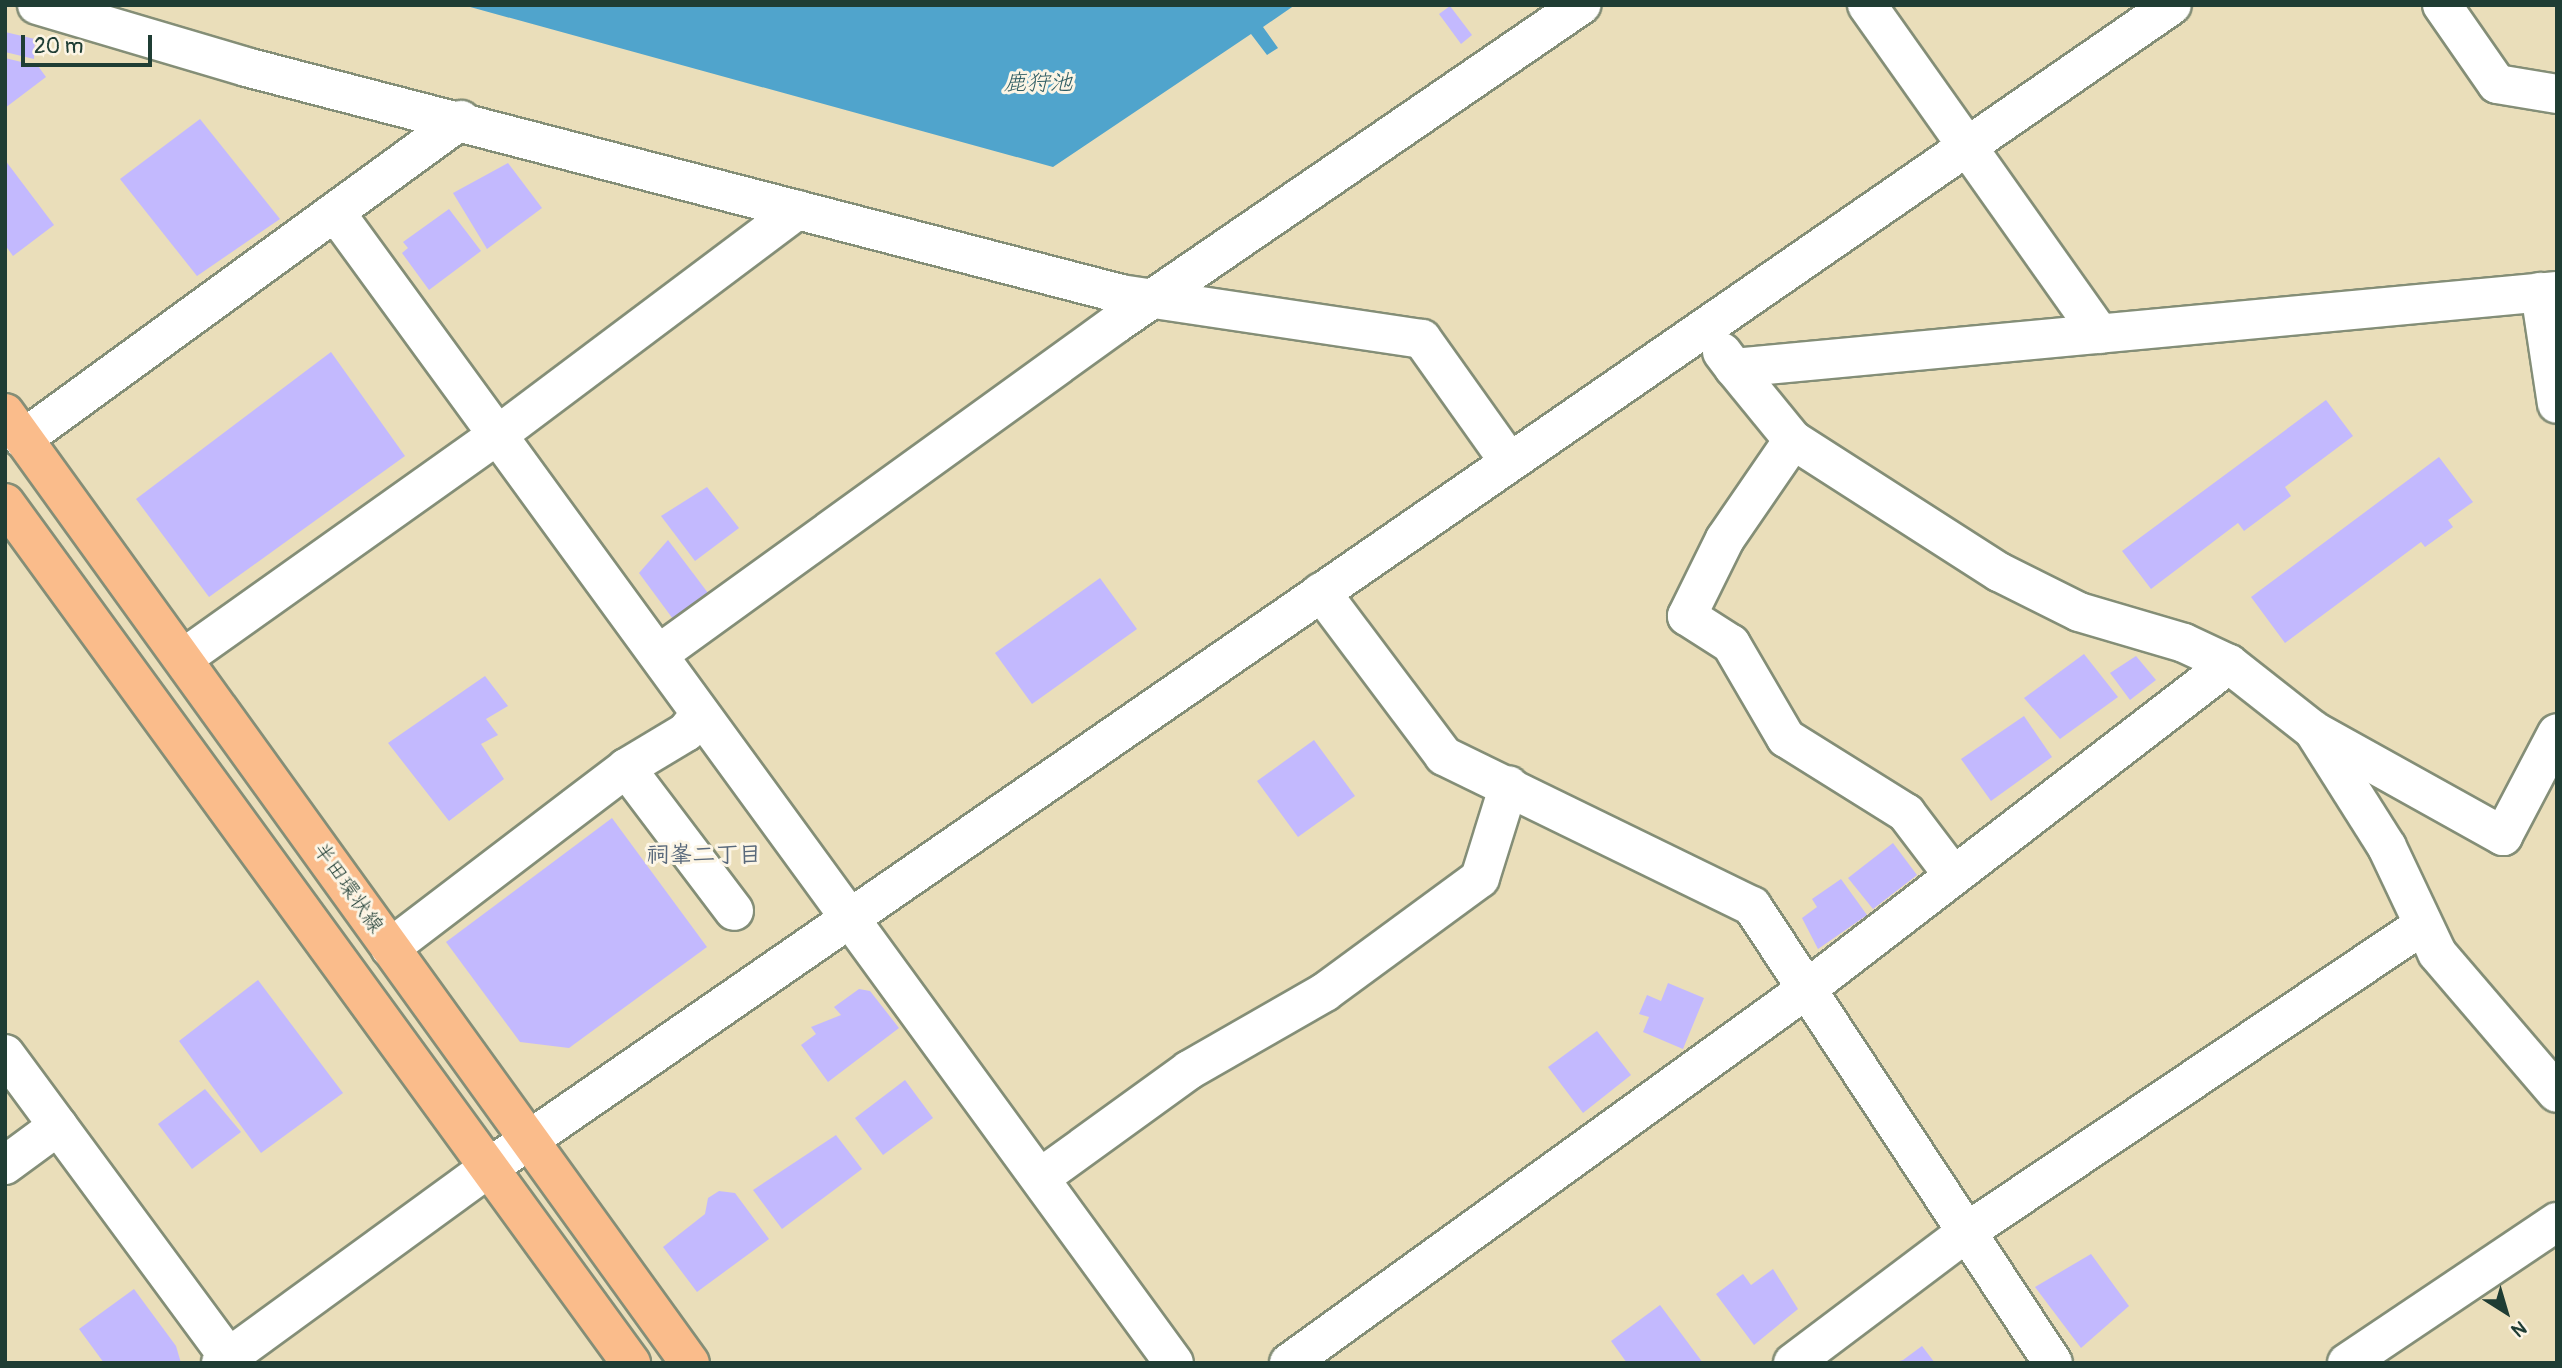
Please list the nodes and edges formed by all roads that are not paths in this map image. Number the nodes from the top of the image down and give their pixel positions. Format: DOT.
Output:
graph roads {
  1 [pos="37,5"];
  2 [pos="1581,5"];
  3 [pos="1867,5"];
  4 [pos="2172,5"];
  5 [pos="2442,5"];
  6 [pos="2557,94"];
  7 [pos="461,120"];
  8 [pos="1967,147"];
  9 [pos="797,210"];
  10 [pos="335,212"];
  11 [pos="2548,291"];
  12 [pos="1156,298"];
  13 [pos="1704,327"];
  14 [pos="2101,334"];
  15 [pos="1734,368"];
  16 [pos="2557,404"];
  17 [pos="14,426"];
  18 [pos="499,434"];
  19 [pos="1793,440"];
  20 [pos="1508,460"];
  21 [pos="5,503"];
  22 [pos="1321,593"];
  23 [pos="659,654"];
  24 [pos="185,657"];
  25 [pos="2230,664"];
  26 [pos="700,714"];
  27 [pos="2313,730"];
  28 [pos="2557,733"];
  29 [pos="626,768"];
  30 [pos="1509,785"];
  31 [pos="1952,875"];
  32 [pos="734,911"];
  33 [pos="850,917"];
  34 [pos="2420,927"];
  35 [pos="390,948"];
  36 [pos="1808,988"];
  37 [pos="5,1054"];
  38 [pos="2557,1093"];
  39 [pos="58,1126"];
  40 [pos="530,1140"];
  41 [pos="5,1165"];
  42 [pos="490,1167"];
  43 [pos="1040,1178"];
  44 [pos="2557,1222"];
  45 [pos="1968,1231"];
  46 [pos="228,1361"];
  47 [pos="631,1363"];
  48 [pos="690,1363"];
  49 [pos="1174,1363"];
  50 [pos="1289,1363"];
  51 [pos="1793,1363"];
  52 [pos="2053,1363"];
  53 [pos="2347,1363"];
  1 -- 7 [label="street"];
  2 -- 12 [label="street"];
  3 -- 8 [label="street"];
  4 -- 8 [label="street"];
  5 -- 6 [label="street"];
  7 -- 9 [label="street"];
  7 -- 10 [label="street"];
  8 -- 13 [label="street"];
  8 -- 14 [label="street"];
  9 -- 12 [label="street"];
  9 -- 18 [label="street"];
  10 -- 17 [label="street"];
  10 -- 18 [label="street"];
  11 -- 14 [label="street"];
  11 -- 16 [label="street"];
  12 -- 20 [label="street"];
  12 -- 23 [label="street"];
  13 -- 15 [label="street"];
  13 -- 20 [label="street"];
  14 -- 15 [label="street"];
  15 -- 19 [label="street"];
  17 -- 24 [label="main road, 半田環状線"];
  18 -- 23 [label="street"];
  18 -- 24 [label="street"];
  19 -- 25 [label="street"];
  19 -- 31 [label="street"];
  20 -- 22 [label="street"];
  21 -- 42 [label="main road"];
  22 -- 30 [label="street"];
  22 -- 33 [label="street"];
  23 -- 26 [label="street"];
  24 -- 35 [label="main road, 半田環状線"];
  25 -- 27 [label="street"];
  25 -- 31 [label="street"];
  26 -- 29 [label="street"];
  26 -- 33 [label="street"];
  27 -- 28 [label="street"];
  27 -- 34 [label="street"];
  29 -- 32 [label="street"];
  29 -- 35 [label="street"];
  30 -- 36 [label="street"];
  30 -- 43 [label="street"];
  31 -- 36 [label="street"];
  33 -- 40 [label="street"];
  33 -- 43 [label="street"];
  34 -- 38 [label="street"];
  34 -- 45 [label="street"];
  35 -- 40 [label="main road, 半田環状線"];
  36 -- 45 [label="street"];
  36 -- 50 [label="street"];
  37 -- 39 [label="street"];
  39 -- 41 [label="street"];
  39 -- 46 [label="street"];
  40 -- 42 [label="street"];
  40 -- 48 [label="main road, 半田環状線"];
  42 -- 46 [label="street"];
  42 -- 47 [label="main road"];
  43 -- 49 [label="street"];
  44 -- 53 [label="street"];
  45 -- 51 [label="street"];
  45 -- 52 [label="street"];
}
